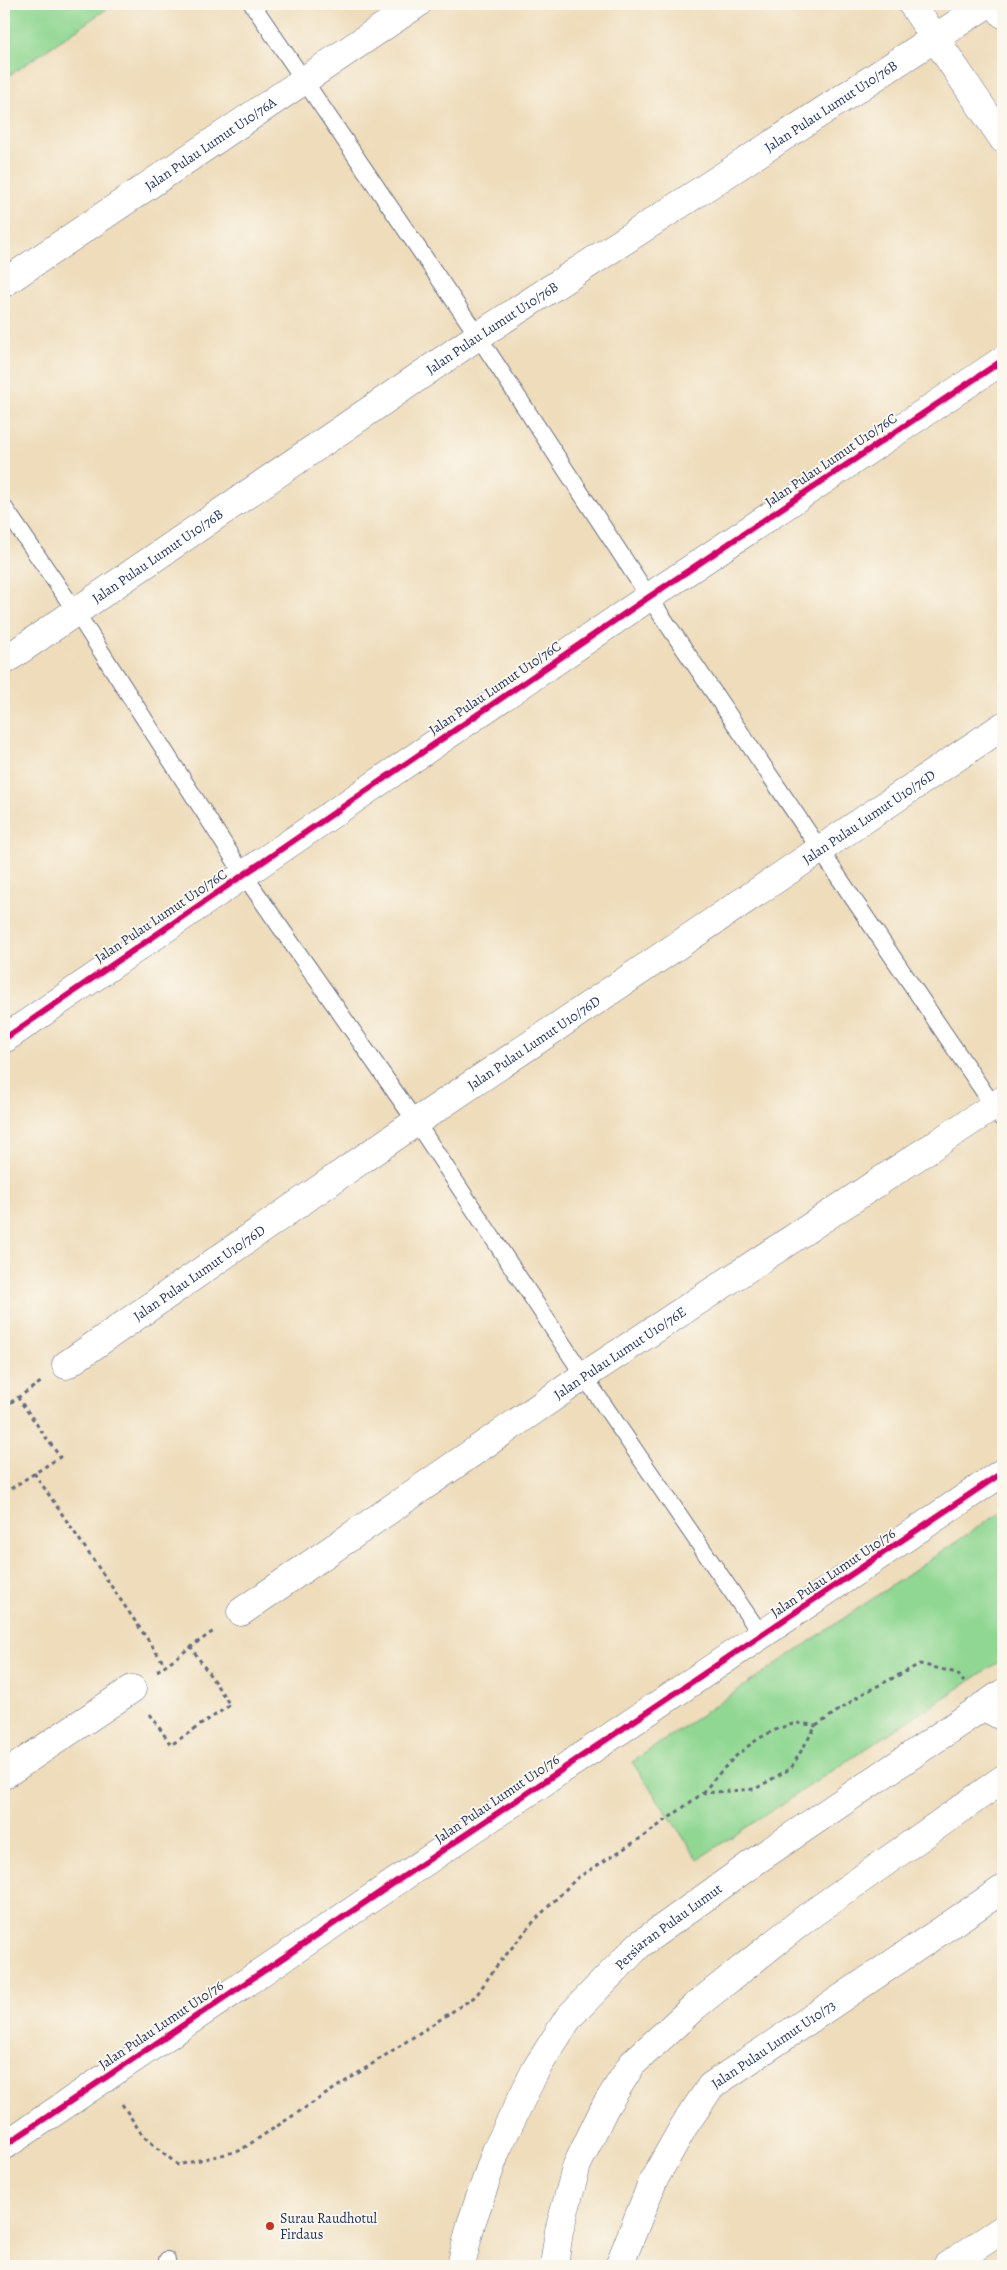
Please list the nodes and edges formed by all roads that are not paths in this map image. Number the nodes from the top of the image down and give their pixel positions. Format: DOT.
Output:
graph roads {
  1 [pos="252,4"];
  2 [pos="417,4"];
  3 [pos="912,4"];
  4 [pos="987,4"];
  5 [pos="996,4"];
  6 [pos="1003,14"];
  7 [pos="934,38"];
  8 [pos="302,80"];
  9 [pos="1003,139"];
  10 [pos="4,284"];
  11 [pos="478,336"];
  12 [pos="1003,360"];
  13 [pos="4,507"];
  14 [pos="649,597"];
  15 [pos="76,612"];
  16 [pos="4,660"];
  17 [pos="1003,726"];
  18 [pos="821,851"];
  19 [pos="244,875"];
  20 [pos="4,1039"];
  21 [pos="1000,1109"];
  22 [pos="416,1122"];
  23 [pos="66,1365"];
  24 [pos="584,1376"];
  25 [pos="1003,1472"];
  26 [pos="241,1612"];
  27 [pos="762,1636"];
  28 [pos="132,1689"];
  29 [pos="996,1706"];
  30 [pos="4,1775"];
  31 [pos="1003,1779"];
  32 [pos="1003,1889"];
  33 [pos="4,2146"];
  34 [pos="1003,2229"];
  35 [pos="461,2266"];
  36 [pos="554,2266"];
  37 [pos="619,2266"];
  38 [pos="947,2266"];
  1 -- 8 [label="lane"];
  2 -- 8 [label="street, Jalan Pulau Lumut U10/76A"];
  3 -- 7 [label="street"];
  4 -- 7 [label="street, Jalan Pulau Lumut U10/76B"];
  5 -- 6 [label="street"];
  7 -- 9 [label="street"];
  7 -- 11 [label="street, Jalan Pulau Lumut U10/76B"];
  8 -- 10 [label="street, Jalan Pulau Lumut U10/76A"];
  8 -- 11 [label="lane"];
  11 -- 14 [label="lane"];
  11 -- 15 [label="street, Jalan Pulau Lumut U10/76B"];
  12 -- 14 [label="street, Jalan Pulau Lumut U10/76C"];
  13 -- 15 [label="lane"];
  14 -- 18 [label="lane"];
  14 -- 19 [label="street, Jalan Pulau Lumut U10/76C"];
  15 -- 16 [label="street, Jalan Pulau Lumut U10/76B"];
  15 -- 19 [label="lane"];
  17 -- 18 [label="street, Jalan Pulau Lumut U10/76D"];
  18 -- 21 [label="lane"];
  18 -- 22 [label="street, Jalan Pulau Lumut U10/76D"];
  19 -- 20 [label="street, Jalan Pulau Lumut U10/76C"];
  19 -- 22 [label="lane"];
  21 -- 24 [label="street, Jalan Pulau Lumut U10/76E"];
  22 -- 23 [label="street, Jalan Pulau Lumut U10/76D"];
  22 -- 24 [label="lane"];
  24 -- 26 [label="street, Jalan Pulau Lumut U10/76E"];
  24 -- 27 [label="lane"];
  25 -- 27 [label="street, Jalan Pulau Lumut U10/76"];
  27 -- 33 [label="street, Jalan Pulau Lumut U10/76"];
  28 -- 30 [label="street"];
  29 -- 35 [label="street, Persiaran Pulau Lumut"];
  31 -- 36 [label="street"];
  32 -- 37 [label="street, Jalan Pulau Lumut U10/73"];
  34 -- 38 [label="street"];
}
